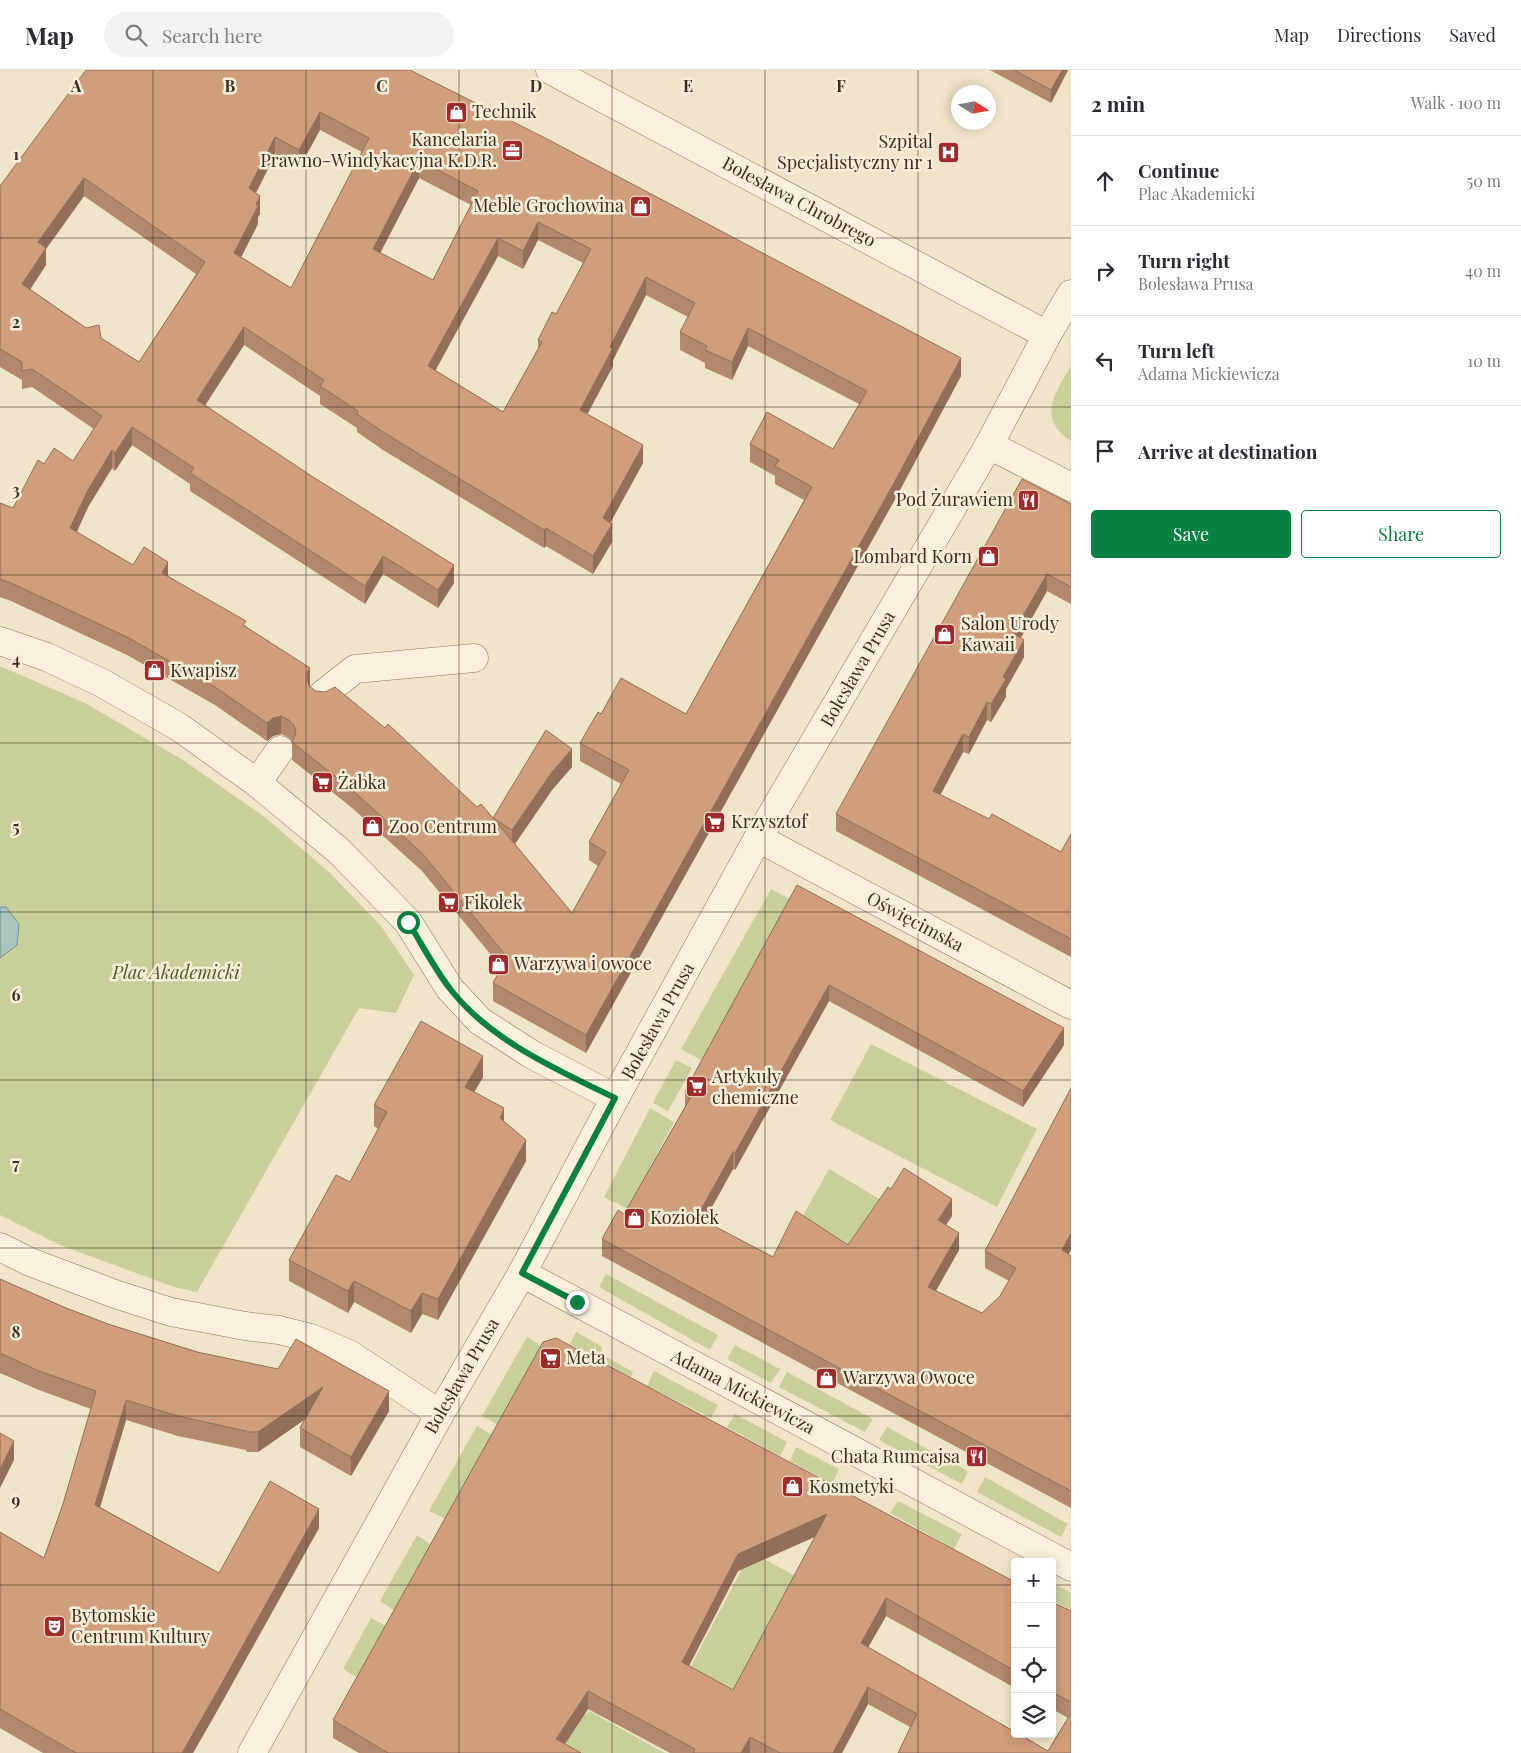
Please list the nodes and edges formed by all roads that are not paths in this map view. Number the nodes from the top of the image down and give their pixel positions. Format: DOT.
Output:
graph roads {
  1 [pos="550,70"];
  2 [pos="1071,294"];
  3 [pos="1047,335"];
  4 [pos="989,445"];
  5 [pos="1071,487"];
  6 [pos="0,641"];
  7 [pos="474,658"];
  8 [pos="322,695"];
  9 [pos="280,750"];
  10 [pos="257,783"];
  11 [pos="758,838"];
  12 [pos="1071,1005"];
  13 [pos="615,1098"];
  14 [pos="0,1247"];
  15 [pos="522,1273"];
  16 [pos="440,1414"];
  17 [pos="1071,1568"];
  18 [pos="252,1753"];
  1 -- 3 [label="street, Bolesława Chrobrego"];
  2 -- 3 [label="street, Bolesława Prusa"];
  3 -- 4 [label="street, Bolesława Prusa"];
  4 -- 5 [label="street"];
  4 -- 11 [label="street, Bolesława Prusa"];
  6 -- 10 [label="street"];
  7 -- 8 [label="street"];
  9 -- 10 [label="street"];
  10 -- 13 [label="street"];
  11 -- 12 [label="street, Oświęcimska"];
  11 -- 13 [label="street, Bolesława Prusa"];
  13 -- 15 [label="street, Bolesława Prusa"];
  14 -- 16 [label="street"];
  15 -- 16 [label="street, Bolesława Prusa"];
  15 -- 17 [label="street, Adama Mickiewicza"];
  16 -- 18 [label="street, Bolesława Prusa"];
}
